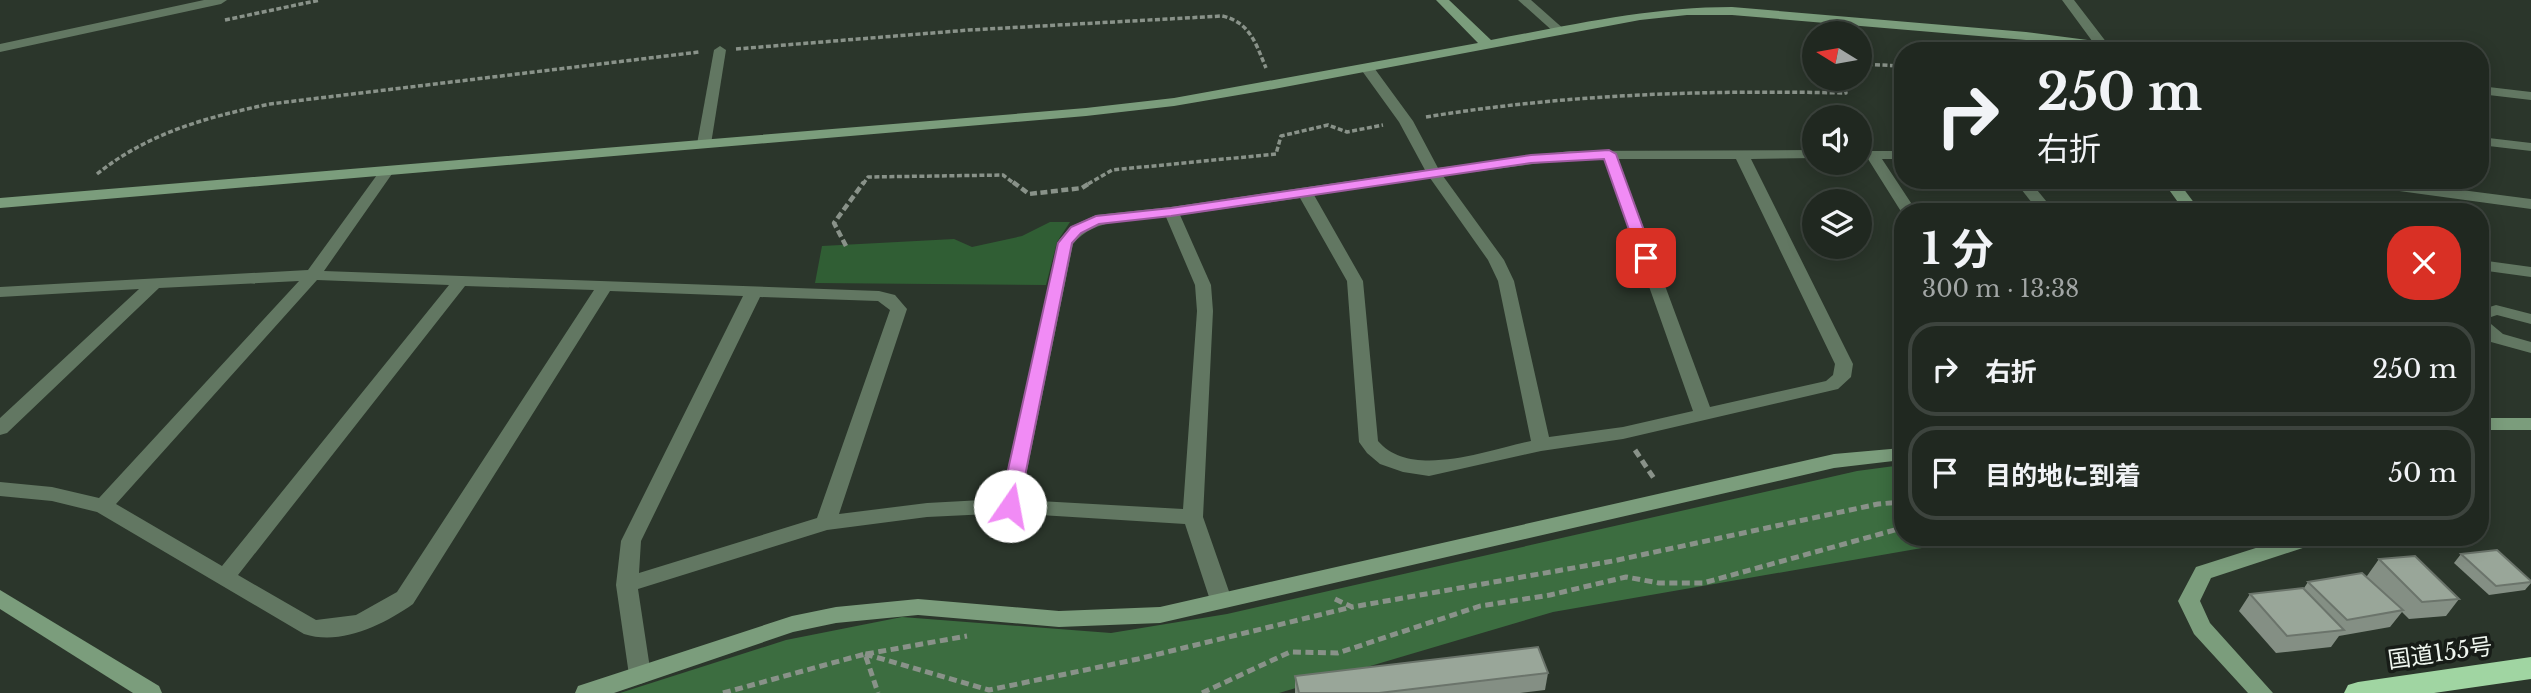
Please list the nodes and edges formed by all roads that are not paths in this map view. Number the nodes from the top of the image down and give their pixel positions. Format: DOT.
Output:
graph roads {
  1 [pos="221,0"];
  2 [pos="1442,0"];
  3 [pos="1524,0"];
  4 [pos="2068,0"];
  5 [pos="1560,31"];
  6 [pos="2037,42"];
  7 [pos="2100,42"];
  8 [pos="1488,44"];
  9 [pos="0,48"];
  10 [pos="720,50"];
  11 [pos="1367,68"];
  12 [pos="2489,91"];
  13 [pos="2531,96"];
  14 [pos="2489,142"];
  15 [pos="704,144"];
  16 [pos="2531,147"];
  17 [pos="1741,153"];
  18 [pos="1609,154"];
  19 [pos="1802,154"];
  20 [pos="1872,155"];
  21 [pos="1894,155"];
  22 [pos="1872,163"];
  23 [pos="387,171"];
  24 [pos="1434,174"];
  25 [pos="2028,189"];
  26 [pos="2417,189"];
  27 [pos="1305,192"];
  28 [pos="0,203"];
  29 [pos="1902,203"];
  30 [pos="2040,203"];
  31 [pos="2531,204"];
  32 [pos="1171,212"];
  33 [pos="2489,266"];
  34 [pos="2531,272"];
  35 [pos="313,275"];
  36 [pos="462,279"];
  37 [pos="155,283"];
  38 [pos="605,286"];
  39 [pos="754,291"];
  40 [pos="0,292"];
  41 [pos="2489,312"];
  42 [pos="2531,319"];
  43 [pos="2489,331"];
  44 [pos="2528,350"];
  45 [pos="1703,414"];
  46 [pos="2489,424"];
  47 [pos="2531,424"];
  48 [pos="0,429"];
  49 [pos="1541,445"];
  50 [pos="1894,454"];
  51 [pos="0,489"];
  52 [pos="103,506"];
  53 [pos="1010,506"];
  54 [pos="1193,517"];
  55 [pos="826,523"];
  56 [pos="2286,546"];
  57 [pos="225,577"];
  58 [pos="628,585"];
  59 [pos="0,598"];
  60 [pos="1221,600"];
  61 [pos="2531,668"];
  62 [pos="640,674"];
  63 [pos="150,693"];
  64 [pos="586,693"];
  65 [pos="2262,693"];
  66 [pos="2358,693"];
  1 -- 9 [label="street"];
  2 -- 8 [label="street"];
  3 -- 5 [label="street"];
  4 -- 7 [label="street"];
  5 -- 6 [label="street"];
  5 -- 8 [label="street"];
  8 -- 11 [label="street"];
  10 -- 15 [label="street"];
  11 -- 15 [label="street"];
  11 -- 24 [label="street"];
  12 -- 13 [label="street"];
  14 -- 16 [label="street"];
  15 -- 23 [label="street"];
  17 -- 18 [label="street"];
  17 -- 19 [label="street"];
  17 -- 45 [label="street"];
  18 -- 24 [label="street"];
  18 -- 45 [label="street"];
  20 -- 21 [label="street"];
  22 -- 29 [label="street"];
  23 -- 28 [label="street"];
  23 -- 35 [label="street"];
  24 -- 27 [label="street"];
  24 -- 49 [label="street"];
  25 -- 30 [label="street"];
  26 -- 31 [label="street"];
  27 -- 32 [label="street"];
  27 -- 49 [label="street"];
  32 -- 53 [label="street"];
  32 -- 54 [label="street"];
  33 -- 34 [label="street"];
  35 -- 36 [label="street"];
  35 -- 37 [label="street"];
  35 -- 52 [label="street"];
  36 -- 38 [label="street"];
  36 -- 57 [label="street"];
  37 -- 40 [label="street"];
  37 -- 48 [label="street"];
  38 -- 39 [label="street"];
  38 -- 57 [label="street"];
  39 -- 55 [label="street"];
  39 -- 58 [label="street"];
  41 -- 42 [label="street"];
  43 -- 44 [label="street"];
  45 -- 49 [label="street"];
  46 -- 47 [label="street"];
  50 -- 60 [label="street"];
  51 -- 52 [label="street"];
  52 -- 57 [label="street"];
  53 -- 54 [label="street"];
  53 -- 55 [label="street"];
  54 -- 60 [label="street"];
  55 -- 58 [label="street"];
  56 -- 65 [label="street"];
  58 -- 62 [label="street"];
  59 -- 63 [label="street"];
  60 -- 62 [label="street"];
  61 -- 66 [label="highway, 国道155号"];
  62 -- 64 [label="street"];
}
